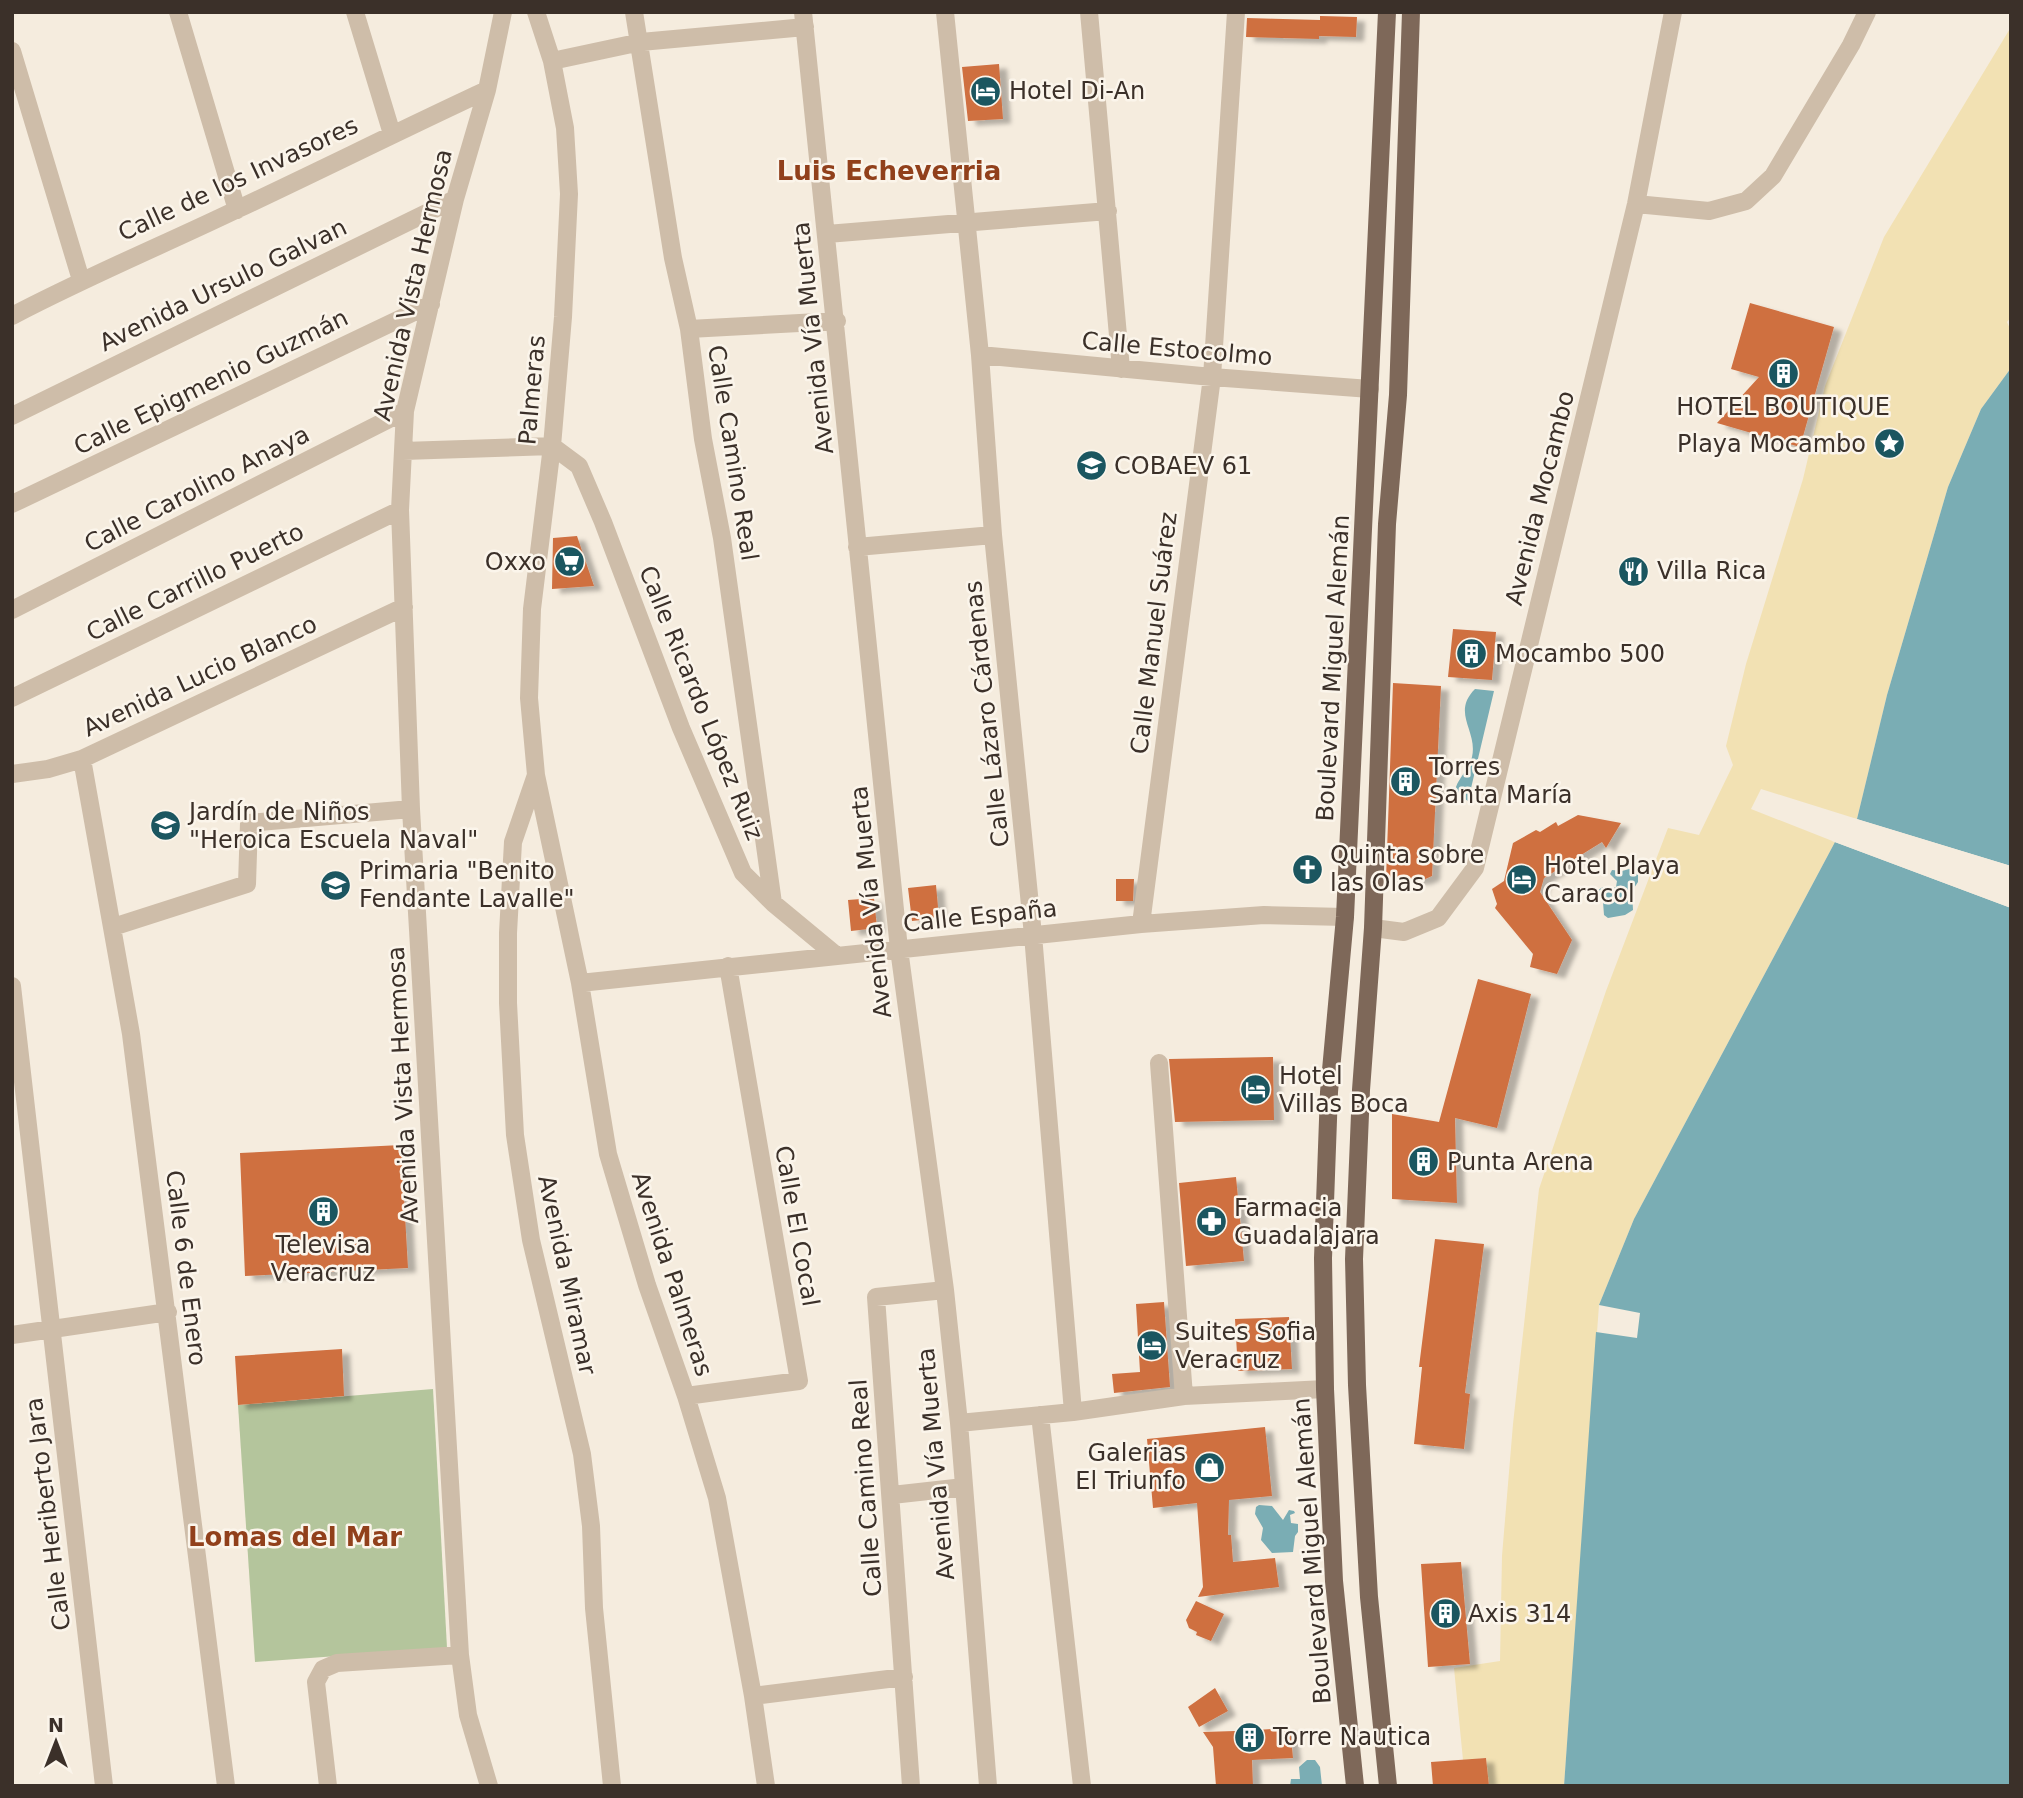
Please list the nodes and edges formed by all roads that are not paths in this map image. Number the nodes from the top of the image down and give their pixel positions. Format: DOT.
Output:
graph roads {
  1 [pos="178,12"];
  2 [pos="355,12"];
  3 [pos="503,12"];
  4 [pos="536,12"];
  5 [pos="634,12"];
  6 [pos="945,12"];
  7 [pos="1089,12"];
  8 [pos="1236,12"];
  9 [pos="1387,12"];
  10 [pos="1411,12"];
  11 [pos="1672,12"];
  12 [pos="1867,12"];
  13 [pos="804,20"];
  14 [pos="641,42"];
  15 [pos="12,51"];
  16 [pos="552,61"];
  17 [pos="487,90"];
  18 [pos="392,134"];
  19 [pos="455,199"];
  20 [pos="1636,204"];
  21 [pos="237,210"];
  22 [pos="1108,211"];
  23 [pos="967,222"];
  24 [pos="827,234"];
  25 [pos="81,280"];
  26 [pos="431,304"];
  27 [pos="12,316"];
  28 [pos="836,321"];
  29 [pos="689,329"];
  30 [pos="980,355"];
  31 [pos="1121,369"];
  32 [pos="1212,377"];
  33 [pos="1370,389"];
  34 [pos="405,411"];
  35 [pos="12,416"];
  36 [pos="552,446"];
  37 [pos="403,452"];
  38 [pos="12,505"];
  39 [pos="400,510"];
  40 [pos="993,536"];
  41 [pos="858,547"];
  42 [pos="404,607"];
  43 [pos="12,610"];
  44 [pos="12,698"];
  45 [pos="82,760"];
  46 [pos="12,775"];
  47 [pos="536,775"];
  48 [pos="411,809"];
  49 [pos="774,903"];
  50 [pos="1345,917"];
  51 [pos="1141,924"];
  52 [pos="113,927"];
  53 [pos="1373,928"];
  54 [pos="1033,935"];
  55 [pos="899,949"];
  56 [pos="836,956"];
  57 [pos="729,966"];
  58 [pos="580,983"];
  59 [pos="12,986"];
  60 [pos="1159,1063"];
  61 [pos="945,1290"];
  62 [pos="168,1312"];
  63 [pos="52,1329"];
  64 [pos="12,1335"];
  65 [pos="1325,1389"];
  66 [pos="686,1396"];
  67 [pos="1184,1396"];
  68 [pos="1073,1412"];
  69 [pos="1040,1415"];
  70 [pos="959,1423"];
  71 [pos="964,1487"];
  72 [pos="892,1495"];
  73 [pos="460,1655"];
  74 [pos="904,1676"];
  75 [pos="753,1696"];
  76 [pos="104,1786"];
  77 [pos="226,1786"];
  78 [pos="328,1786"];
  79 [pos="489,1786"];
  80 [pos="612,1786"];
  81 [pos="766,1786"];
  82 [pos="911,1786"];
  83 [pos="988,1786"];
  84 [pos="1082,1786"];
  85 [pos="1355,1786"];
  86 [pos="1388,1786"];
  1 -- 21 [label="street"];
  2 -- 18 [label="street"];
  3 -- 17 [label="street, Avenida Vista Hermosa"];
  4 -- 16 [label="street, Palmeras"];
  5 -- 14 [label="street, Calle Camino Real"];
  6 -- 23 [label="street, Calle Lázaro Cárdenas"];
  7 -- 22 [label="street"];
  8 -- 32 [label="street, Calle Manuel Suárez"];
  9 -- 33 [label="main road, Boulevard Miguel Alemán"];
  10 -- 53 [label="main road, Boulevard Miguel Alemán"];
  11 -- 20 [label="street, Avenida Mocambo"];
  12 -- 20 [label="street"];
  13 -- 14 [label="street"];
  13 -- 24 [label="street, Avenida Vía Muerta"];
  14 -- 16 [label="street"];
  14 -- 29 [label="street, Calle Camino Real"];
  15 -- 25 [label="street"];
  16 -- 36 [label="street, Palmeras"];
  17 -- 18 [label="street, Calle de los Invasores"];
  17 -- 19 [label="street, Avenida Vista Hermosa"];
  18 -- 21 [label="street, Calle de los Invasores"];
  19 -- 26 [label="street, Avenida Vista Hermosa"];
  19 -- 35 [label="street, Avenida Ursulo Galvan"];
  20 -- 53 [label="street, Avenida Mocambo"];
  21 -- 25 [label="street, Calle de los Invasores"];
  22 -- 23 [label="street"];
  22 -- 31 [label="street"];
  23 -- 24 [label="street"];
  23 -- 30 [label="street, Calle Lázaro Cárdenas"];
  24 -- 28 [label="street, Avenida Vía Muerta"];
  25 -- 27 [label="street, Calle de los Invasores"];
  26 -- 34 [label="street, Avenida Vista Hermosa"];
  26 -- 38 [label="street, Calle Epigmenio Guzmán"];
  28 -- 29 [label="street"];
  28 -- 41 [label="street, Avenida Vía Muerta"];
  29 -- 49 [label="street, Calle Camino Real"];
  30 -- 31 [label="street, Calle Estocolmo"];
  30 -- 40 [label="street, Calle Lázaro Cárdenas"];
  31 -- 32 [label="street, Calle Estocolmo"];
  32 -- 33 [label="street, Calle Estocolmo"];
  32 -- 51 [label="street, Calle Manuel Suárez"];
  33 -- 50 [label="main road, Boulevard Miguel Alemán"];
  34 -- 37 [label="street, Avenida Vista Hermosa"];
  34 -- 43 [label="street, Calle Carolino Anaya"];
  36 -- 37 [label="street"];
  36 -- 47 [label="street, Palmeras"];
  36 -- 49 [label="street, Calle Ricardo López Ruiz"];
  37 -- 39 [label="street, Avenida Vista Hermosa"];
  39 -- 42 [label="street, Avenida Vista Hermosa"];
  39 -- 44 [label="street, Calle Carrillo Puerto"];
  40 -- 41 [label="street"];
  40 -- 54 [label="street, Calle Lázaro Cárdenas"];
  41 -- 55 [label="street, Avenida Vía Muerta"];
  42 -- 45 [label="street, Avenida Lucio Blanco"];
  42 -- 48 [label="street, Avenida Vista Hermosa"];
  45 -- 46 [label="street, Avenida Lucio Blanco"];
  45 -- 52 [label="street, Calle 6 de Enero"];
  47 -- 58 [label="street, Avenida Palmeras"];
  47 -- 80 [label="street, Avenida Miramar"];
  48 -- 52 [label="street"];
  48 -- 73 [label="street, Avenida Vista Hermosa"];
  49 -- 56 [label="street, Calle Ricardo López Ruiz"];
  50 -- 51 [label="street, Calle España"];
  50 -- 65 [label="main road, Boulevard Miguel Alemán"];
  51 -- 54 [label="street, Calle España"];
  52 -- 62 [label="street, Calle 6 de Enero"];
  53 -- 86 [label="main road, Boulevard Miguel Alemán"];
  54 -- 55 [label="street, Calle España"];
  54 -- 68 [label="street, Calle Lázaro Cárdenas"];
  55 -- 56 [label="street, Calle España"];
  55 -- 61 [label="street, Avenida Vía Muerta"];
  56 -- 57 [label="street, Calle España"];
  57 -- 58 [label="street, Calle España"];
  57 -- 66 [label="street, Calle El Cocal"];
  58 -- 66 [label="street, Avenida Palmeras"];
  59 -- 63 [label="street, Calle Heriberto Jara"];
  60 -- 67 [label="street"];
  61 -- 70 [label="street, Avenida Vía Muerta"];
  61 -- 72 [label="street, Calle Camino Real"];
  62 -- 63 [label="street"];
  62 -- 77 [label="street, Calle 6 de Enero"];
  63 -- 64 [label="street"];
  63 -- 76 [label="street, Calle Heriberto Jara"];
  65 -- 67 [label="street"];
  65 -- 85 [label="main road, Boulevard Miguel Alemán"];
  66 -- 75 [label="street, Avenida Palmeras"];
  67 -- 68 [label="street"];
  68 -- 69 [label="street"];
  69 -- 70 [label="street"];
  69 -- 84 [label="street"];
  70 -- 71 [label="street, Avenida Vía Muerta"];
  71 -- 72 [label="street"];
  71 -- 83 [label="street, Avenida Vía Muerta"];
  72 -- 74 [label="street, Calle Camino Real"];
  73 -- 78 [label="street"];
  73 -- 79 [label="street, Avenida Vista Hermosa"];
  74 -- 75 [label="street"];
  74 -- 82 [label="street, Calle Camino Real"];
  75 -- 81 [label="street, Avenida Palmeras"];
}
